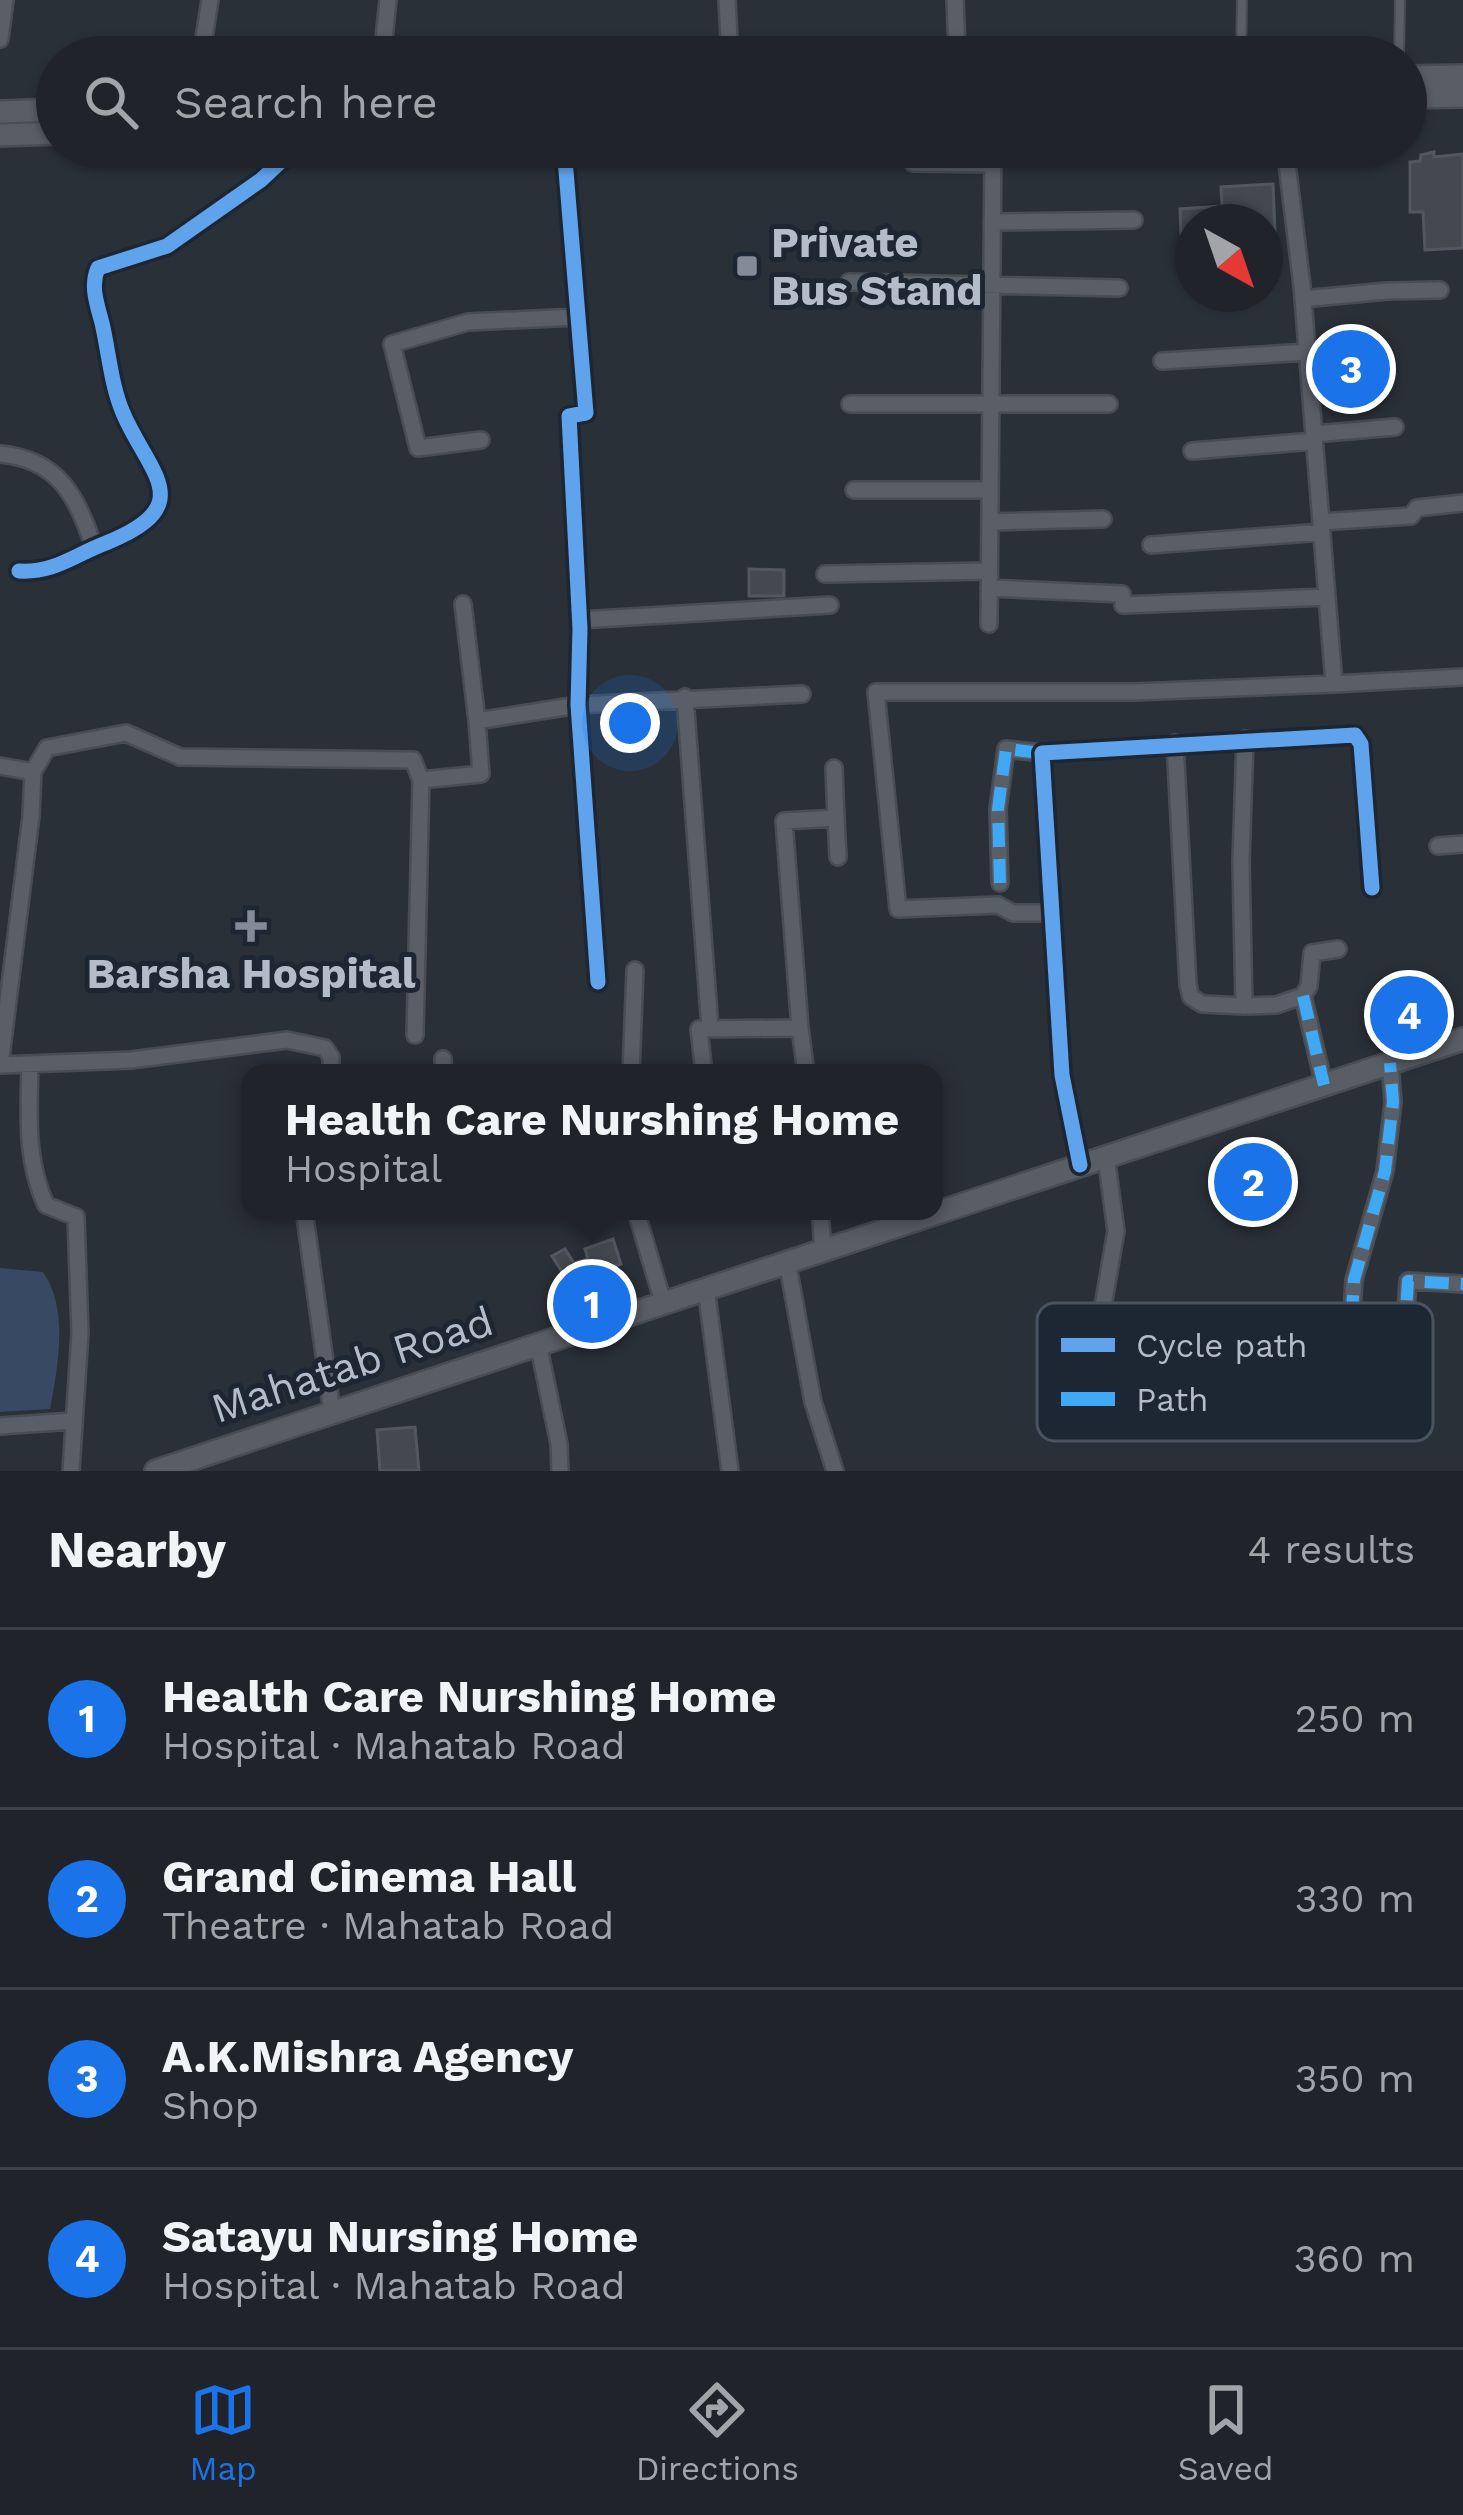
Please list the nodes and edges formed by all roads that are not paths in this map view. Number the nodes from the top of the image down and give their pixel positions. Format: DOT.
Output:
graph roads {
  1 [pos="5,0"];
  2 [pos="210,0"];
  3 [pos="388,0"];
  4 [pos="727,0"];
  5 [pos="956,0"];
  6 [pos="1242,0"];
  7 [pos="1400,0"];
  8 [pos="204,36"];
  9 [pos="384,36"];
  10 [pos="729,36"];
  11 [pos="957,36"];
  12 [pos="1241,36"];
  13 [pos="1399,36"];
  14 [pos="0,39"];
  15 [pos="1463,76"];
  16 [pos="1427,77"];
  17 [pos="1463,96"];
  18 [pos="1427,97"];
  19 [pos="36,111"];
  20 [pos="0,112"];
  21 [pos="36,134"];
  22 [pos="0,135"];
  23 [pos="273,168"];
  24 [pos="566,168"];
  25 [pos="993,168"];
  26 [pos="1287,168"];
  27 [pos="1134,220"];
  28 [pos="992,222"];
  29 [pos="849,281"];
  30 [pos="992,285"];
  31 [pos="1119,287"];
  32 [pos="1440,290"];
  33 [pos="1303,299"];
  34 [pos="578,317"];
  35 [pos="1307,352"];
  36 [pos="1162,361"];
  37 [pos="991,403"];
  38 [pos="850,404"];
  39 [pos="1108,404"];
  40 [pos="1395,427"];
  41 [pos="1314,438"];
  42 [pos="482,440"];
  43 [pos="1192,451"];
  44 [pos="0,454"];
  45 [pos="854,490"];
  46 [pos="990,490"];
  47 [pos="1463,503"];
  48 [pos="1103,519"];
  49 [pos="990,522"];
  50 [pos="1322,527"];
  51 [pos="1151,544"];
  52 [pos="94,548"];
  53 [pos="19,572"];
  54 [pos="825,574"];
  55 [pos="989,579"];
  56 [pos="1328,597"];
  57 [pos="463,604"];
  58 [pos="830,604"];
  59 [pos="580,620"];
  60 [pos="989,624"];
  61 [pos="1463,677"];
  62 [pos="1334,684"];
  63 [pos="802,694"];
  64 [pos="685,698"];
  65 [pos="578,705"];
  66 [pos="477,721"];
  67 [pos="1245,739"];
  68 [pos="1175,743"];
  69 [pos="1042,753"];
  70 [pos="0,766"];
  71 [pos="834,768"];
  72 [pos="33,772"];
  73 [pos="421,780"];
  74 [pos="836,818"];
  75 [pos="1463,844"];
  76 [pos="1438,846"];
  77 [pos="838,857"];
  78 [pos="1000,884"];
  79 [pos="1372,888"];
  80 [pos="1052,913"];
  81 [pos="1338,950"];
  82 [pos="635,970"];
  83 [pos="598,982"];
  84 [pos="1303,996"];
  85 [pos="1244,1006"];
  86 [pos="710,1028"];
  87 [pos="800,1028"];
  88 [pos="415,1035"];
  89 [pos="1463,1039"];
  90 [pos="1390,1063"];
  91 [pos="30,1064"];
  92 [pos="331,1064"];
  93 [pos="631,1064"];
  94 [pos="703,1064"];
  95 [pos="805,1064"];
  96 [pos="0,1065"];
  97 [pos="1324,1085"];
  98 [pos="1106,1156"];
  99 [pos="1080,1165"];
  100 [pos="943,1210"];
  101 [pos="306,1220"];
  102 [pos="639,1220"];
  103 [pos="821,1220"];
  104 [pos="914,1220"];
  105 [pos="823,1250"];
  106 [pos="787,1261"];
  107 [pos="1463,1284"];
  108 [pos="706,1288"];
  109 [pos="663,1302"];
  110 [pos="1104,1303"];
  111 [pos="1353,1303"];
  112 [pos="1407,1303"];
  113 [pos="538,1343"];
  114 [pos="332,1412"];
  115 [pos="72,1421"];
  116 [pos="0,1426"];
  117 [pos="71,1471"];
  118 [pos="156,1471"];
  119 [pos="560,1471"];
  120 [pos="730,1471"];
  121 [pos="835,1471"];
  1 -- 14 [label="street"];
  2 -- 8 [label="street"];
  3 -- 9 [label="street"];
  4 -- 10 [label="street"];
  5 -- 11 [label="street"];
  6 -- 12 [label="lane"];
  7 -- 13 [label="lane"];
  15 -- 16 [label="main road"];
  17 -- 18 [label="main road"];
  19 -- 20 [label="main road"];
  21 -- 22 [label="main road"];
  23 -- 52 [label="street"];
  24 -- 34 [label="street"];
  25 -- 28 [label="street"];
  26 -- 33 [label="street"];
  27 -- 28 [label="street"];
  28 -- 30 [label="street"];
  29 -- 30 [label="street"];
  30 -- 31 [label="street"];
  30 -- 37 [label="street"];
  32 -- 33 [label="street"];
  33 -- 35 [label="street"];
  34 -- 42 [label="street"];
  34 -- 59 [label="street"];
  35 -- 36 [label="street"];
  35 -- 41 [label="street"];
  37 -- 38 [label="street"];
  37 -- 39 [label="street"];
  37 -- 46 [label="street"];
  40 -- 41 [label="street"];
  41 -- 43 [label="street"];
  41 -- 50 [label="street"];
  44 -- 52 [label="street"];
  45 -- 46 [label="street"];
  46 -- 49 [label="street"];
  47 -- 50 [label="street"];
  48 -- 49 [label="street"];
  49 -- 55 [label="street"];
  50 -- 51 [label="street"];
  50 -- 56 [label="street"];
  52 -- 53 [label="street"];
  54 -- 55 [label="street"];
  55 -- 56 [label="street"];
  55 -- 60 [label="street"];
  56 -- 62 [label="street"];
  57 -- 66 [label="street"];
  58 -- 59 [label="street"];
  59 -- 65 [label="street"];
  61 -- 62 [label="street"];
  62 -- 80 [label="street"];
  63 -- 64 [label="street"];
  64 -- 65 [label="street"];
  64 -- 86 [label="street"];
  65 -- 66 [label="street"];
  65 -- 83 [label="street"];
  66 -- 73 [label="street"];
  67 -- 68 [label="street"];
  67 -- 79 [label="street"];
  67 -- 85 [label="street"];
  68 -- 69 [label="street"];
  68 -- 85 [label="street"];
  69 -- 78 [label="street"];
  69 -- 80 [label="street"];
  70 -- 72 [label="street"];
  71 -- 74 [label="street"];
  72 -- 73 [label="street"];
  72 -- 96 [label="street"];
  73 -- 88 [label="street"];
  74 -- 77 [label="street"];
  74 -- 87 [label="street"];
  75 -- 76 [label="street"];
  80 -- 99 [label="street"];
  81 -- 84 [label="street"];
  82 -- 93 [label="street"];
  84 -- 85 [label="street"];
  84 -- 97 [label="street"];
  86 -- 87 [label="street"];
  86 -- 94 [label="street"];
  87 -- 95 [label="street"];
  89 -- 90 [label="main road, Mahatab Road"];
  90 -- 97 [label="main road, Mahatab Road"];
  90 -- 111 [label="street"];
  91 -- 92 [label="street"];
  91 -- 96 [label="street"];
  91 -- 115 [label="street"];
  97 -- 98 [label="main road, Mahatab Road"];
  98 -- 99 [label="main road, Mahatab Road"];
  98 -- 110 [label="street"];
  99 -- 100 [label="main road, Mahatab Road"];
  101 -- 114 [label="street"];
  102 -- 109 [label="street"];
  103 -- 105 [label="street"];
  104 -- 105 [label="main road, Mahatab Road"];
  105 -- 106 [label="main road, Mahatab Road"];
  106 -- 108 [label="main road, Mahatab Road"];
  106 -- 121 [label="street"];
  107 -- 112 [label="street"];
  108 -- 109 [label="main road, Mahatab Road"];
  108 -- 120 [label="street"];
  109 -- 113 [label="main road, Mahatab Road"];
  113 -- 114 [label="main road, Mahatab Road"];
  113 -- 119 [label="street"];
  114 -- 118 [label="main road, Mahatab Road"];
  115 -- 116 [label="street"];
  115 -- 117 [label="street"];
}
